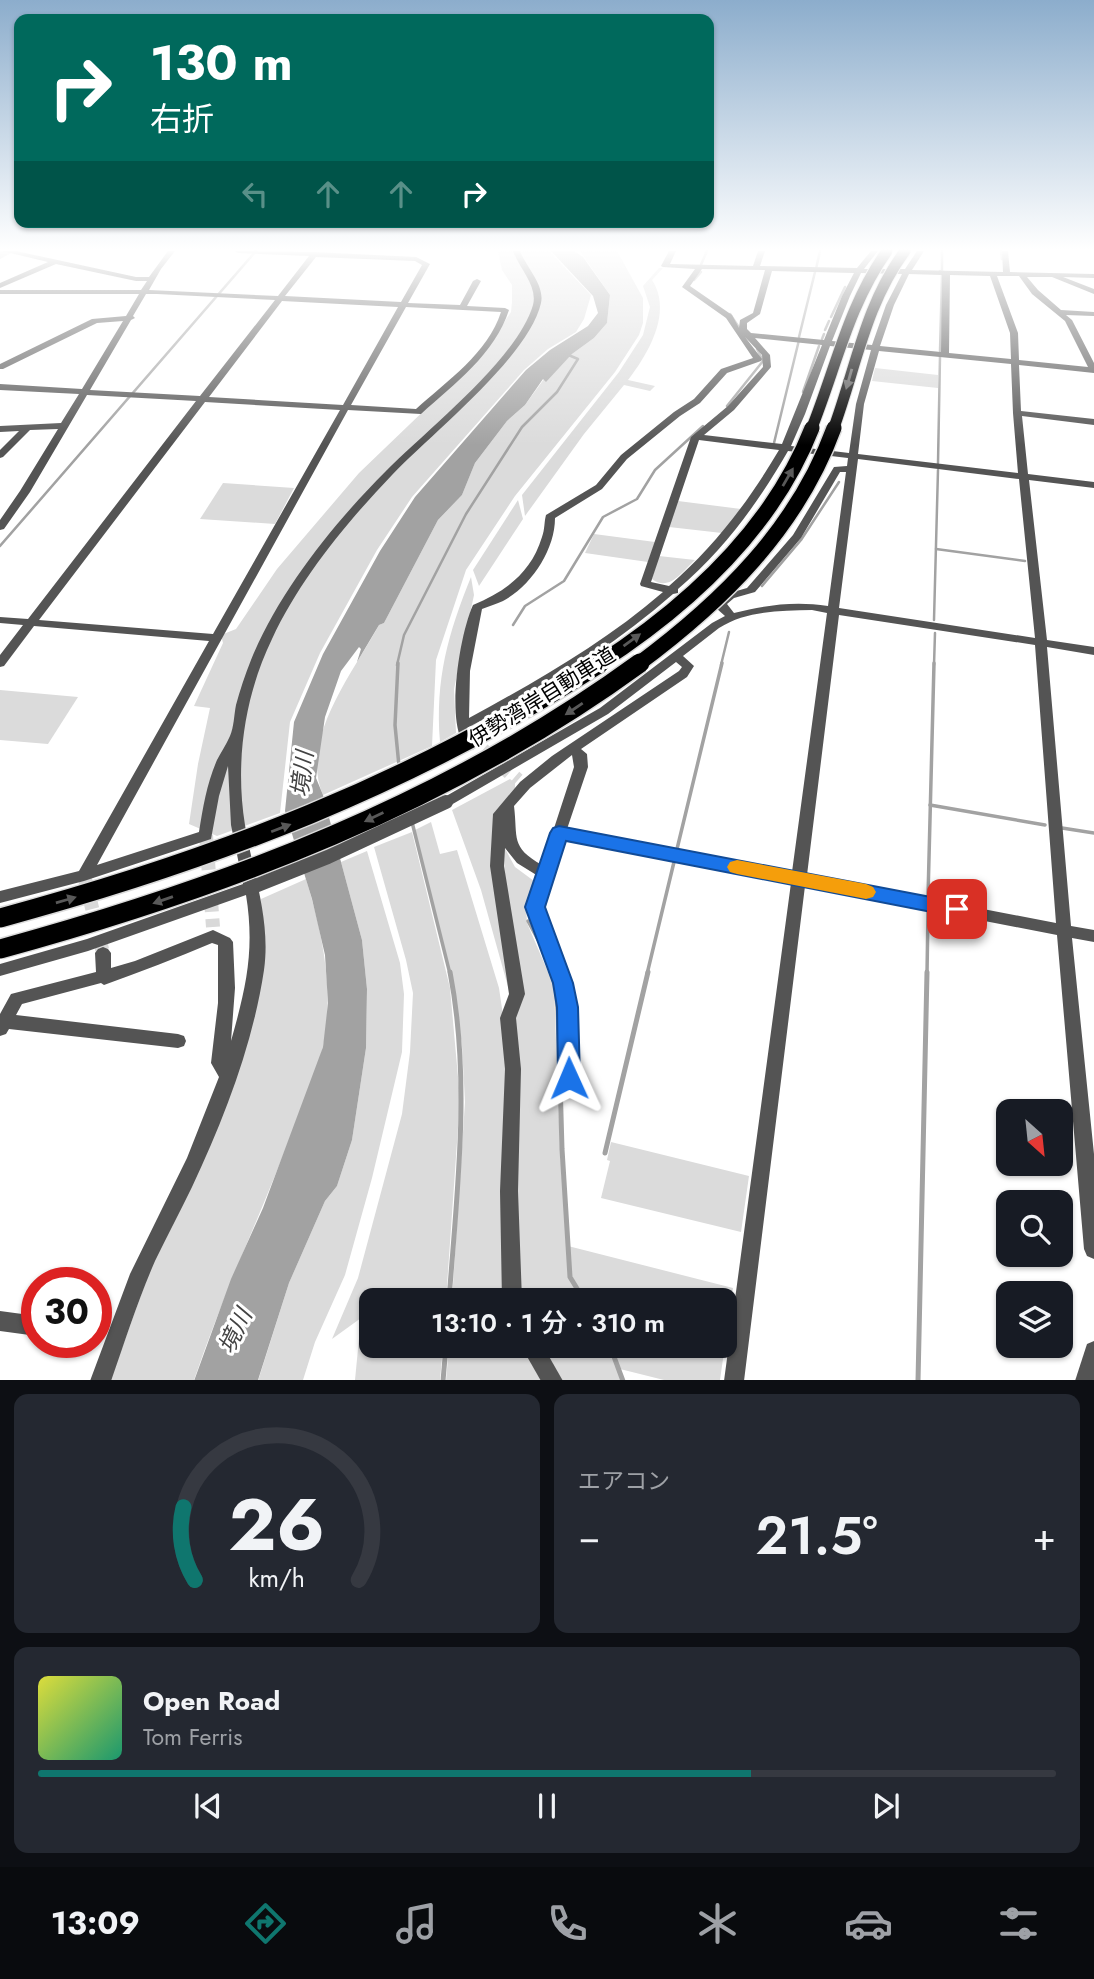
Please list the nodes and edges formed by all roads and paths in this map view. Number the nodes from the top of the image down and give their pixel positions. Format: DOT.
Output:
graph roads {
  1 [pos="132,315"];
  2 [pos="267,315"];
  3 [pos="397,315"];
  4 [pos="504,315"];
  5 [pos="532,315"];
  6 [pos="727,315"];
  7 [pos="754,315"];
  8 [pos="839,315"];
  9 [pos="850,315"];
  10 [pos="867,315"];
  11 [pos="885,315"];
  12 [pos="945,315"];
  13 [pos="1008,315"];
  14 [pos="1063,315"];
  15 [pos="131,318"];
  16 [pos="742,333"];
  17 [pos="827,342"];
  18 [pos="877,347"];
  19 [pos="945,354"];
  20 [pos="1013,361"];
  21 [pos="0,367"];
  22 [pos="1094,371"];
  23 [pos="0,387"];
  24 [pos="86,391"];
  25 [pos="132,394"];
  26 [pos="202,399"];
  27 [pos="345,407"];
  28 [pos="1017,413"];
  29 [pos="1094,422"];
  30 [pos="65,426"];
  31 [pos="27,428"];
  32 [pos="0,429"];
  33 [pos="696,437"];
  34 [pos="786,448"];
  35 [pos="0,455"];
  36 [pos="853,456"];
  37 [pos="853,468"];
  38 [pos="1024,477"];
  39 [pos="1094,485"];
  40 [pos="3,523"];
  41 [pos="674,591"];
  42 [pos="834,610"];
  43 [pos="732,617"];
  44 [pos="0,620"];
  45 [pos="30,622"];
  46 [pos="217,638"];
  47 [pos="1041,642"];
  48 [pos="1094,651"];
  49 [pos="677,657"];
  50 [pos="0,663"];
  51 [pos="237,734"];
  52 [pos="573,750"];
  53 [pos="508,807"];
  54 [pos="559,833"];
  55 [pos="545,873"];
  56 [pos="84,875"];
  57 [pos="797,879"];
  58 [pos="250,888"];
  59 [pos="0,897"];
  60 [pos="0,918"];
  61 [pos="1064,930"];
  62 [pos="213,931"];
  63 [pos="1094,936"];
  64 [pos="0,949"];
  65 [pos="103,953"];
  66 [pos="0,970"];
  67 [pos="104,978"];
  68 [pos="2,1025"];
  69 [pos="178,1041"];
  70 [pos="227,1074"];
  71 [pos="569,1078"];
  72 [pos="1088,1108"];
  73 [pos="1094,1249"];
  74 [pos="512,1288"];
  75 [pos="0,1321"];
  76 [pos="21,1324"];
  77 [pos="1094,1351"];
  78 [pos="539,1358"];
  79 [pos="100,1380"];
  80 [pos="552,1380"];
  81 [pos="734,1380"];
  82 [pos="1084,1380"];
  1 -- 15 [label="street"];
  2 -- 26 [label="street"];
  3 -- 27 [label="street"];
  4 -- 27 [label="street"];
  5 -- 51 [label="street"];
  6 -- 16 [label="street"];
  7 -- 16 [label="street"];
  8 -- 17 [label="street"];
  60 -- 9 [label="highway, 伊勢湾岸自動車道, one-way, bridge"];
  10 -- 64 [label="highway, 伊勢湾岸自動車道, one-way, bridge"];
  11 -- 18 [label="street"];
  12 -- 19 [label="street"];
  13 -- 20 [label="street"];
  14 -- 22 [label="street"];
  15 -- 21 [label="street"];
  15 -- 24 [label="street"];
  16 -- 17 [label="street"];
  16 -- 33 [label="street"];
  16 -- 41 [label="street"];
  17 -- 18 [label="street"];
  17 -- 34 [label="street"];
  18 -- 19 [label="street"];
  18 -- 36 [label="street"];
  19 -- 20 [label="street"];
  20 -- 22 [label="street"];
  20 -- 28 [label="street"];
  23 -- 24 [label="street"];
  24 -- 25 [label="street"];
  24 -- 30 [label="street"];
  25 -- 26 [label="street"];
  26 -- 27 [label="street"];
  26 -- 45 [label="street"];
  27 -- 46 [label="street"];
  28 -- 29 [label="street"];
  28 -- 38 [label="street"];
  30 -- 31 [label="street"];
  30 -- 40 [label="street"];
  31 -- 32 [label="street"];
  31 -- 35 [label="street"];
  33 -- 34 [label="street"];
  33 -- 41 [label="street"];
  34 -- 36 [label="street"];
  34 -- 41 [label="street"];
  36 -- 37 [label="street"];
  36 -- 38 [label="street"];
  37 -- 42 [label="street"];
  37 -- 43 [label="street"];
  38 -- 39 [label="street"];
  38 -- 47 [label="street"];
  42 -- 43 [label="street"];
  42 -- 47 [label="street"];
  42 -- 57 [label="street"];
  43 -- 49 [label="street"];
  44 -- 45 [label="street"];
  45 -- 46 [label="street"];
  45 -- 50 [label="street"];
  46 -- 56 [label="street"];
  47 -- 48 [label="street"];
  47 -- 61 [label="street"];
  49 -- 52 [label="street"];
  49 -- 58 [label="street, bridge"];
  51 -- 56 [label="street"];
  51 -- 70 [label="street"];
  52 -- 53 [label="street"];
  52 -- 54 [label="street"];
  53 -- 55 [label="street"];
  53 -- 74 [label="street"];
  54 -- 55 [label="street"];
  54 -- 57 [label="street"];
  55 -- 71 [label="street"];
  56 -- 59 [label="street"];
  57 -- 61 [label="street"];
  57 -- 81 [label="street"];
  58 -- 66 [label="street"];
  61 -- 63 [label="street"];
  61 -- 72 [label="street"];
  62 -- 67 [label="street"];
  62 -- 70 [label="street"];
  65 -- 67 [label="street"];
  67 -- 68 [label="street"];
  68 -- 69 [label="street"];
  70 -- 79 [label="street"];
  72 -- 73 [label="street"];
  75 -- 76 [label="street"];
  77 -- 82 [label="street"];
  78 -- 80 [label="street"];
}
